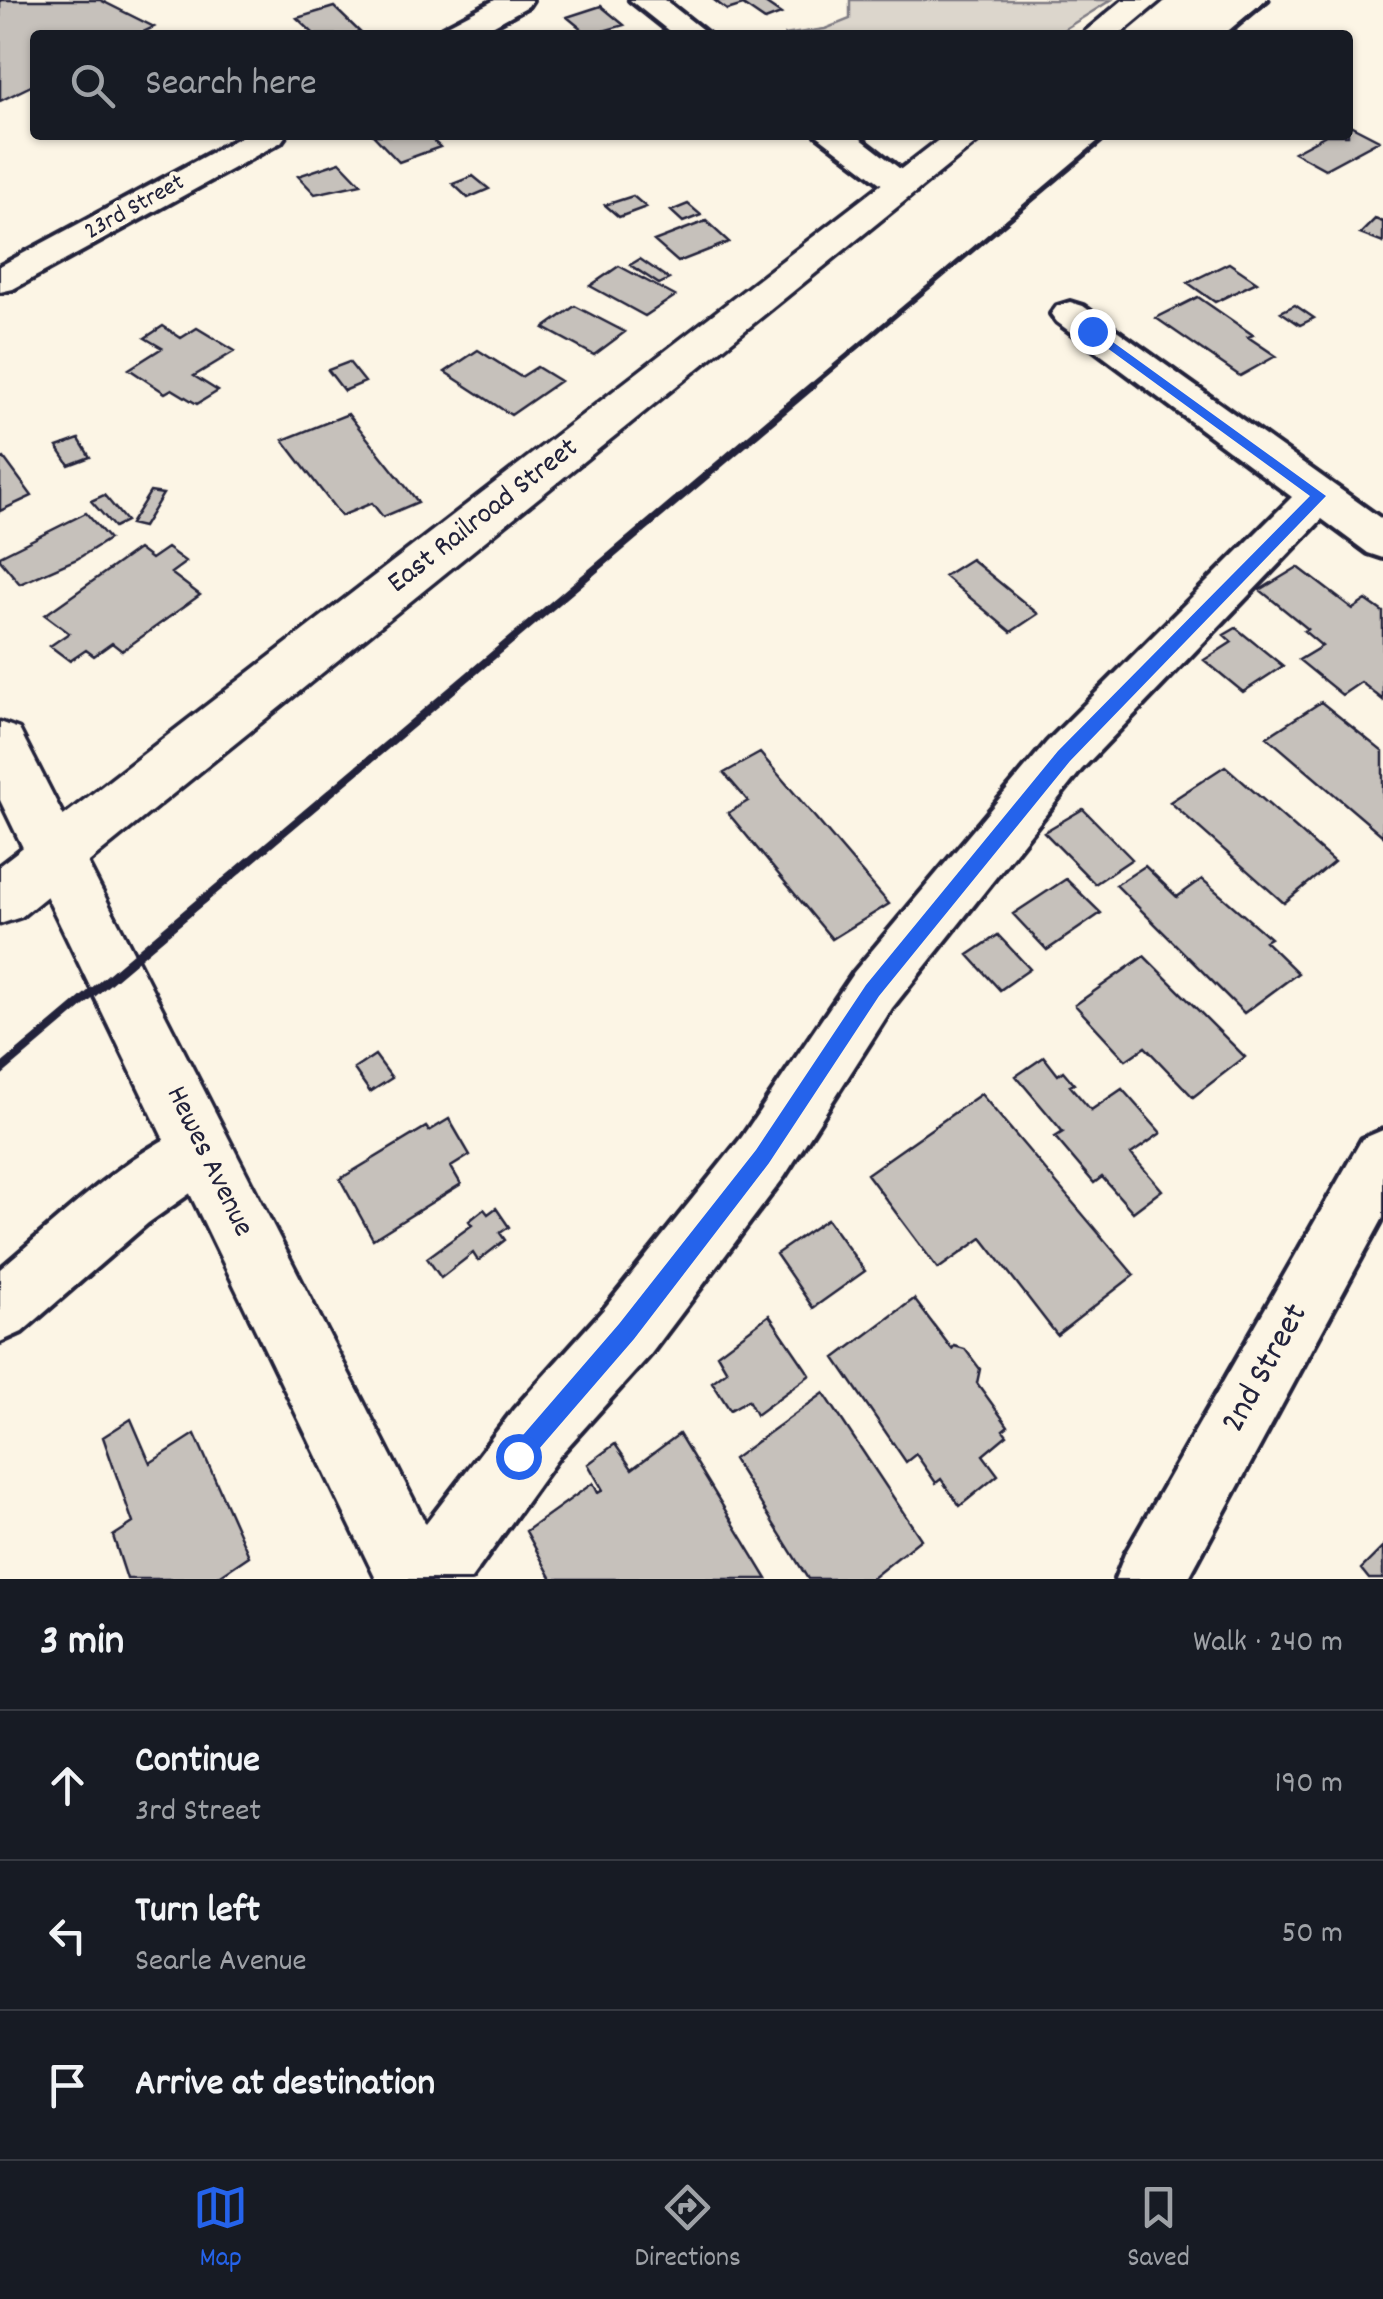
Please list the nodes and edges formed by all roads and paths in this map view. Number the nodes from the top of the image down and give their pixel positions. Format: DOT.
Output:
graph roads {
  1 [pos="517,0"];
  2 [pos="646,0"];
  3 [pos="1144,0"];
  4 [pos="462,30"];
  5 [pos="687,30"];
  6 [pos="1105,30"];
  7 [pos="260,140"];
  8 [pos="841,140"];
  9 [pos="962,140"];
  10 [pos="904,185"];
  11 [pos="0,282"];
  12 [pos="1070,314"];
  13 [pos="1319,496"];
  14 [pos="1383,542"];
  15 [pos="0,744"];
  16 [pos="55,856"];
  17 [pos="0,900"];
  18 [pos="202,1150"];
  19 [pos="1383,1158"];
  20 [pos="0,1310"];
  21 [pos="416,1579"];
  22 [pos="428,1579"];
  23 [pos="1150,1579"];
  1 -- 4 [label="street"];
  2 -- 5 [label="street"];
  3 -- 6 [label="street"];
  7 -- 11 [label="street, 23rd Street"];
  8 -- 10 [label="street"];
  9 -- 10 [label="street, East Railroad Street"];
  10 -- 16 [label="street, East Railroad Street"];
  12 -- 13 [label="street"];
  13 -- 14 [label="street"];
  13 -- 22 [label="street"];
  15 -- 16 [label="street, Hewes Avenue"];
  16 -- 17 [label="street, East Railroad Street"];
  16 -- 18 [label="street, Hewes Avenue"];
  18 -- 20 [label="street"];
  18 -- 21 [label="street, Hewes Avenue"];
  19 -- 23 [label="street, 2nd Street"];
}
